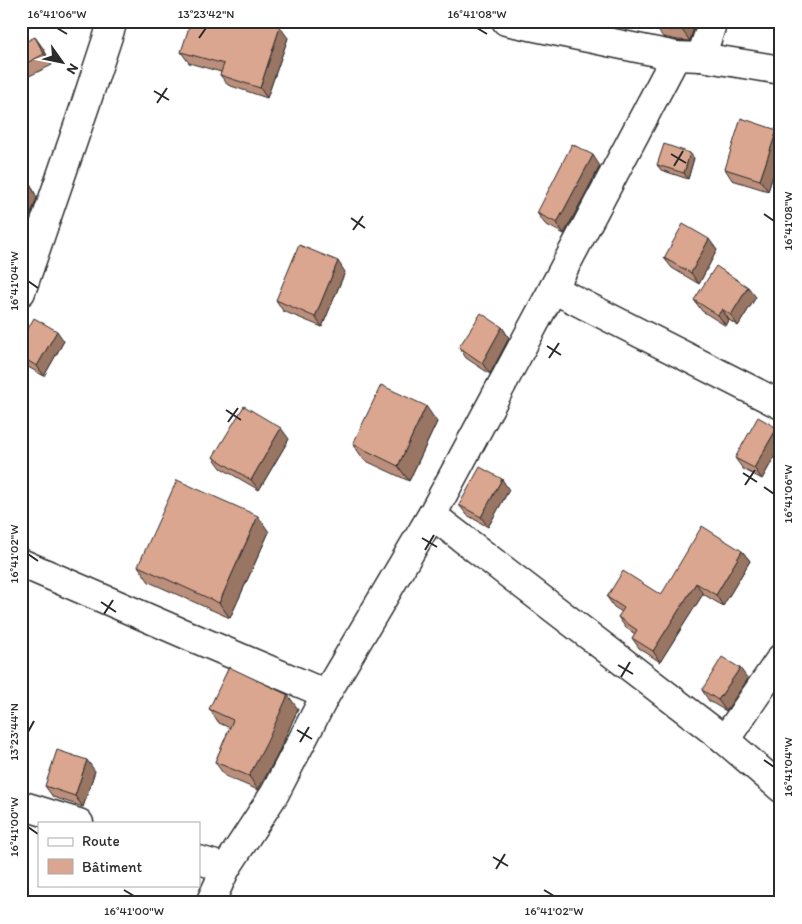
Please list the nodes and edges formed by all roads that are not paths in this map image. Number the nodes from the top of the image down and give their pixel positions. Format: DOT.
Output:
graph roads {
  1 [pos="113,21"];
  2 [pos="506,21"];
  3 [pos="713,21"];
  4 [pos="689,57"];
  5 [pos="781,70"];
  6 [pos="553,289"];
  7 [pos="21,292"];
  8 [pos="781,405"];
  9 [pos="432,515"];
  10 [pos="21,563"];
  11 [pos="781,658"];
  12 [pos="326,694"];
  13 [pos="725,740"];
  14 [pos="781,788"];
  15 [pos="21,805"];
  16 [pos="76,822"];
  17 [pos="200,860"];
  18 [pos="226,868"];
  19 [pos="210,903"];
  1 -- 7 [label="street"];
  2 -- 4 [label="street"];
  3 -- 4 [label="street"];
  4 -- 5 [label="street"];
  4 -- 6 [label="street"];
  6 -- 8 [label="street"];
  6 -- 9 [label="street"];
  9 -- 12 [label="street"];
  9 -- 13 [label="street"];
  10 -- 12 [label="street"];
  11 -- 13 [label="street"];
  12 -- 18 [label="street"];
  13 -- 14 [label="street"];
  15 -- 16 [label="street"];
  17 -- 18 [label="street"];
  18 -- 19 [label="street"];
}
